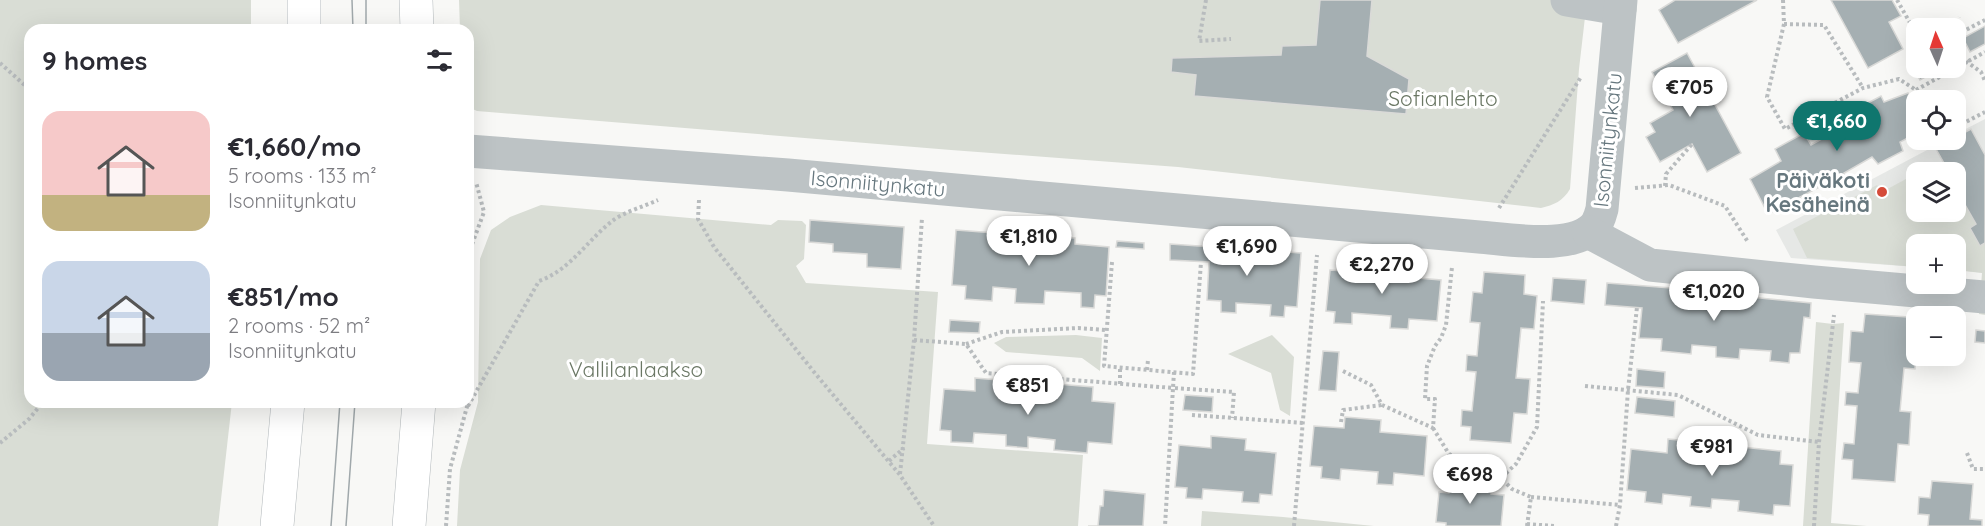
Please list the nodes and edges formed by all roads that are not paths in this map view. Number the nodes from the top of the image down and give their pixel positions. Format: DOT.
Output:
graph roads {
  1 [pos="304,0"];
  2 [pos="416,0"];
  3 [pos="1568,0"];
  4 [pos="1621,4"];
  5 [pos="304,24"];
  6 [pos="417,24"];
  7 [pos="474,151"];
  8 [pos="1588,232"];
  9 [pos="1985,297"];
  10 [pos="287,408"];
  11 [pos="419,408"];
  12 [pos="277,526"];
  13 [pos="410,526"];
  1 -- 5 [label="main road"];
  2 -- 6 [label="main road"];
  3 -- 4 [label="street"];
  4 -- 8 [label="street, Isonniitynkatu"];
  7 -- 8 [label="street, Isonniitynkatu"];
  8 -- 9 [label="street"];
  10 -- 12 [label="main road"];
  11 -- 13 [label="main road"];
}
